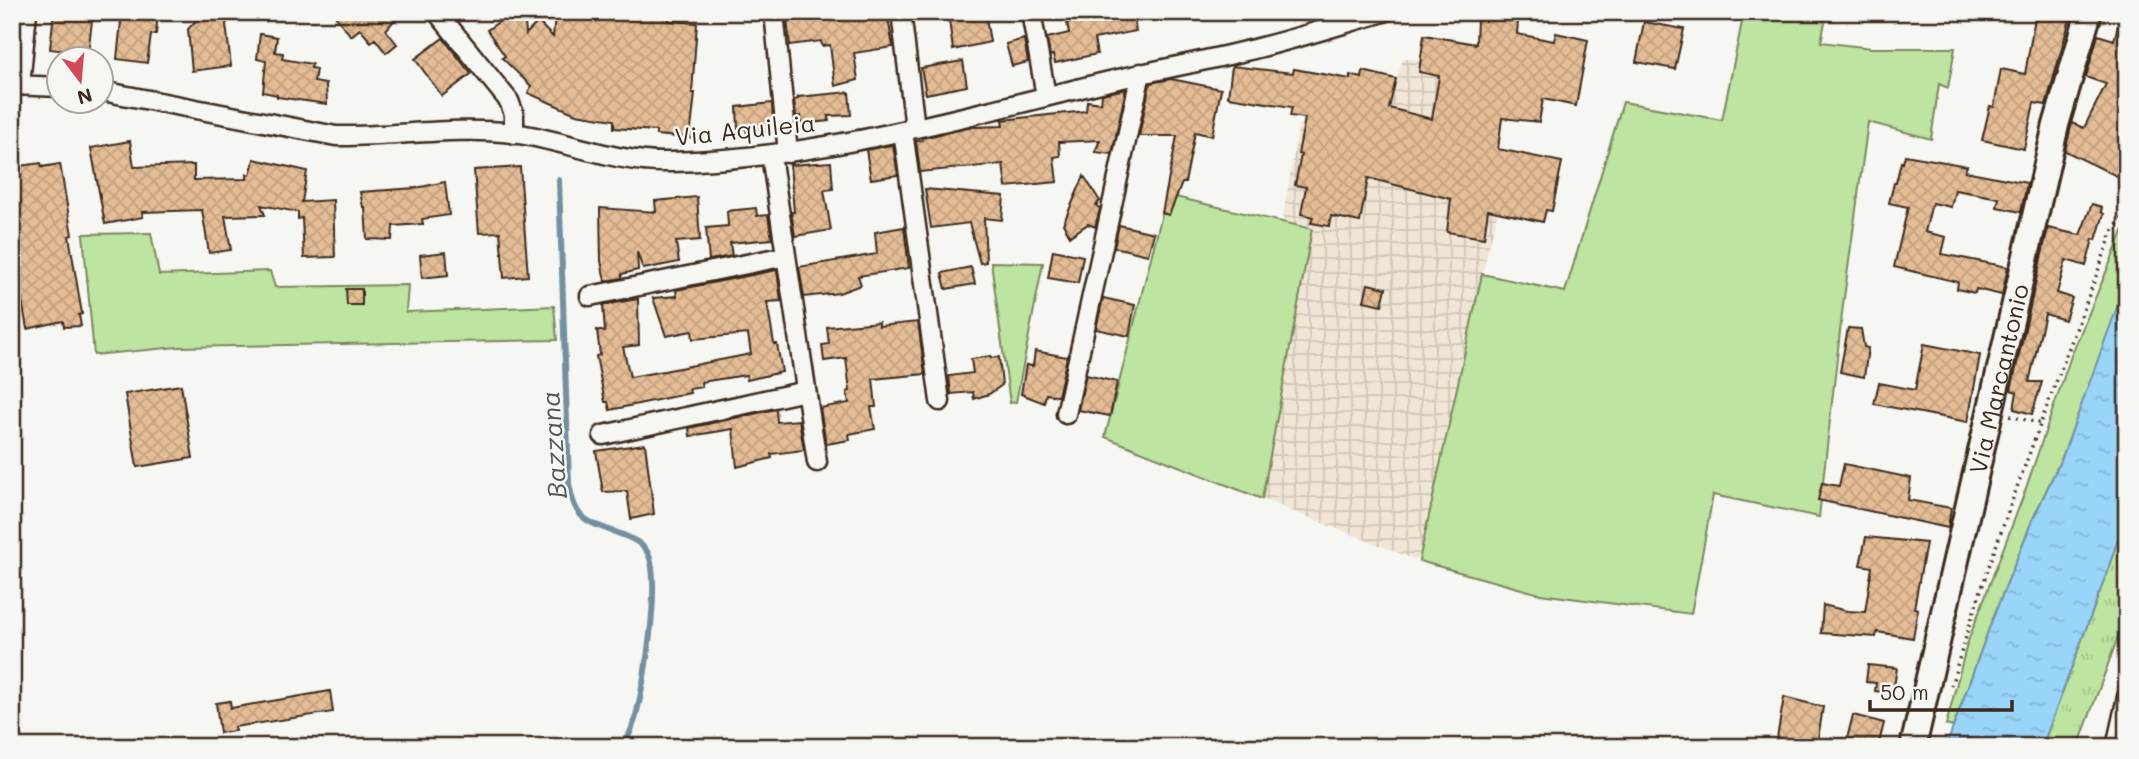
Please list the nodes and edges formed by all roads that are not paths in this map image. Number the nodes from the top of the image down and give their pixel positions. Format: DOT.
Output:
graph roads {
  1 [pos="27,12"];
  2 [pos="437,12"];
  3 [pos="775,12"];
  4 [pos="901,12"];
  5 [pos="1031,12"];
  6 [pos="1384,12"];
  7 [pos="2089,12"];
  8 [pos="1141,73"];
  9 [pos="16,85"];
  10 [pos="46,86"];
  11 [pos="116,94"];
  12 [pos="1046,96"];
  13 [pos="909,130"];
  14 [pos="514,134"];
  15 [pos="779,154"];
  16 [pos="786,256"];
  17 [pos="590,296"];
  18 [pos="806,391"];
  19 [pos="940,401"];
  20 [pos="1066,414"];
  21 [pos="603,435"];
  22 [pos="817,462"];
  23 [pos="2127,697"];
  24 [pos="1913,747"];
  25 [pos="2116,747"];
  1 -- 9 [label="street"];
  2 -- 14 [label="street"];
  3 -- 15 [label="street"];
  4 -- 13 [label="street"];
  5 -- 12 [label="street"];
  6 -- 8 [label="street, Via Aquileia"];
  7 -- 24 [label="main road, Via Marcantonio"];
  8 -- 12 [label="street, Via Aquileia"];
  8 -- 20 [label="street"];
  9 -- 10 [label="street"];
  11 -- 14 [label="street, Via Aquileia"];
  12 -- 13 [label="street, Via Aquileia"];
  13 -- 15 [label="street, Via Aquileia"];
  13 -- 19 [label="street"];
  14 -- 15 [label="street, Via Aquileia"];
  15 -- 16 [label="street"];
  16 -- 17 [label="street"];
  16 -- 18 [label="street"];
  18 -- 21 [label="street"];
  18 -- 22 [label="street"];
  23 -- 25 [label="street"];
}
